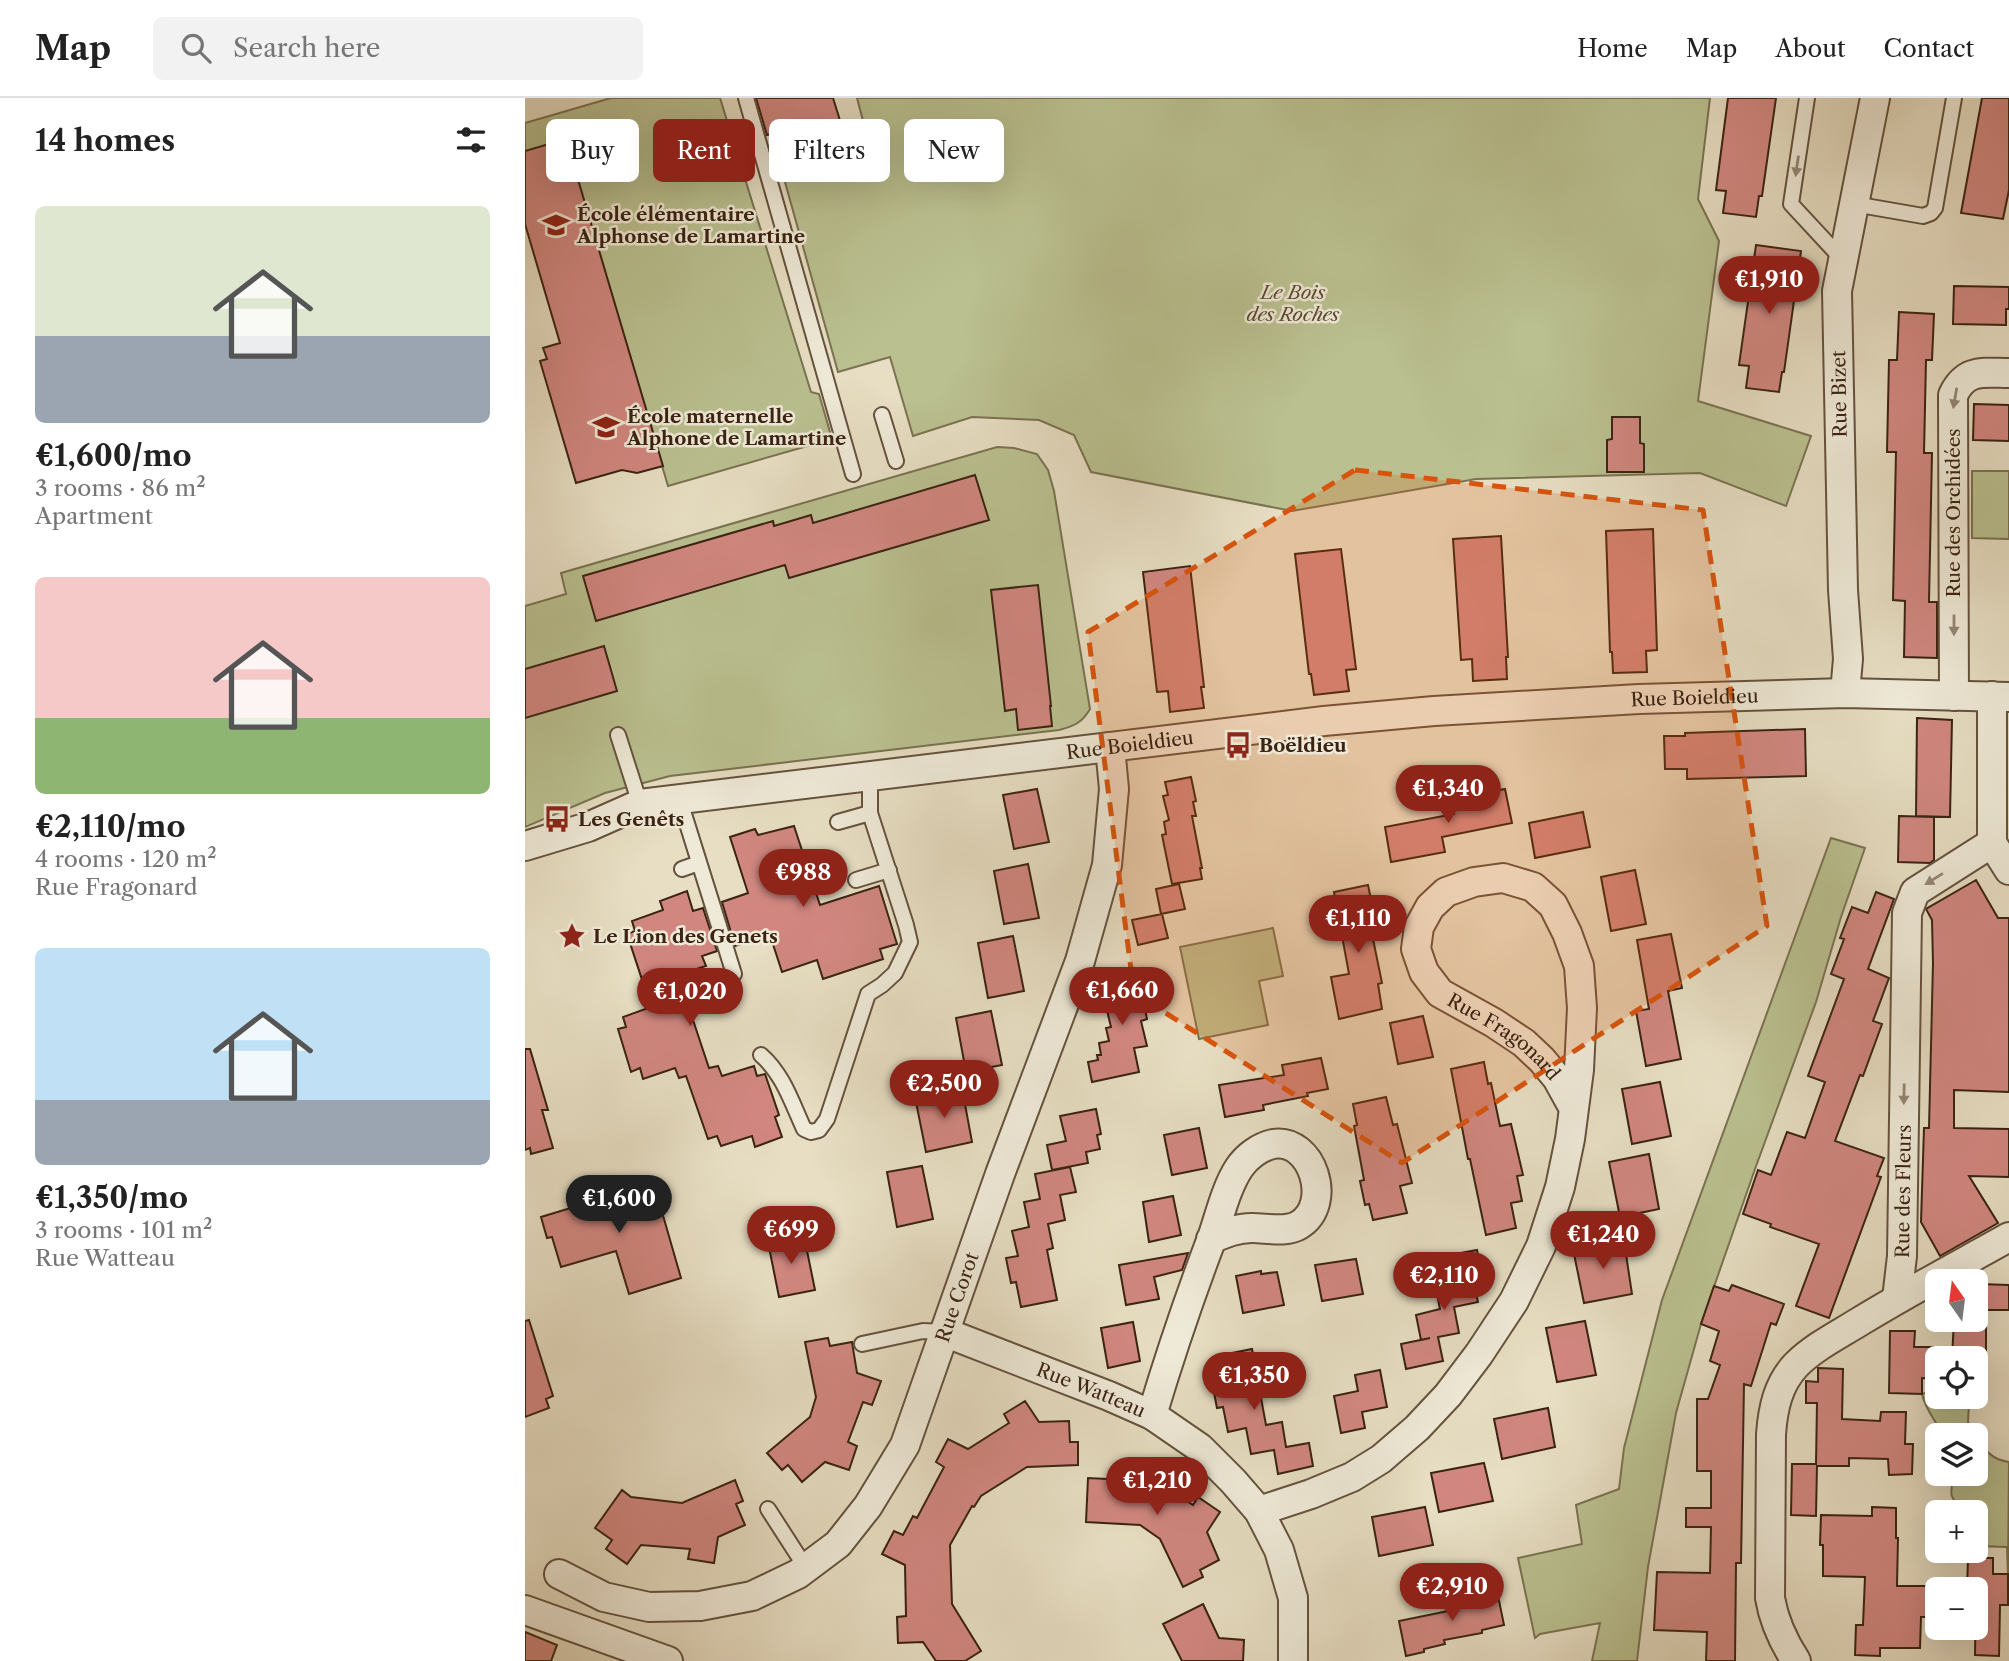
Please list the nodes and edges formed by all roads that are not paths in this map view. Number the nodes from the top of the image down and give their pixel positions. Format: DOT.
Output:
graph roads {
  1 [pos="746,98"];
  2 [pos="1807,98"];
  3 [pos="1875,98"];
  4 [pos="1954,98"];
  5 [pos="1854,204"];
  6 [pos="1843,260"];
  7 [pos="2009,373"];
  8 [pos="882,415"];
  9 [pos="896,461"];
  10 [pos="853,474"];
  11 [pos="1845,693"];
  12 [pos="1954,696"];
  13 [pos="2001,697"];
  14 [pos="618,735"];
  15 [pos="1110,747"];
  16 [pos="870,776"];
  17 [pos="679,798"];
  18 [pos="640,804"];
  19 [pos="870,813"];
  20 [pos="838,822"];
  21 [pos="587,827"];
  22 [pos="1992,843"];
  23 [pos="525,846"];
  24 [pos="525,863"];
  25 [pos="699,863"];
  26 [pos="682,869"];
  27 [pos="888,870"];
  28 [pos="2009,870"];
  29 [pos="856,880"];
  30 [pos="734,974"];
  31 [pos="761,1055"];
  32 [pos="1573,1107"];
  33 [pos="2009,1237"];
  34 [pos="1211,1239"];
  35 [pos="1898,1299"];
  36 [pos="944,1332"];
  37 [pos="862,1344"];
  38 [pos="1152,1415"];
  39 [pos="768,1508"];
  40 [pos="1259,1511"];
  41 [pos="806,1568"];
  42 [pos="559,1574"];
  43 [pos="525,1610"];
  44 [pos="668,1661"];
  45 [pos="1293,1661"];
  46 [pos="1797,1661"];
  1 -- 10 [label="lane"];
  2 -- 6 [label="lane, one-way"];
  3 -- 5 [label="street, Rue Bizet"];
  4 -- 5 [label="lane"];
  5 -- 6 [label="street, Rue Bizet"];
  6 -- 11 [label="street, Rue Bizet"];
  7 -- 12 [label="street, Rue des Orchidées, one-way"];
  8 -- 9 [label="lane"];
  11 -- 12 [label="street, Rue Boieldieu"];
  11 -- 15 [label="street, Rue Boieldieu"];
  12 -- 13 [label="street, Rue Boieldieu"];
  13 -- 22 [label="street"];
  14 -- 18 [label="lane"];
  15 -- 16 [label="street, Rue Boieldieu"];
  15 -- 36 [label="street, Rue Corot"];
  16 -- 17 [label="street, Rue Boieldieu"];
  16 -- 19 [label="lane"];
  17 -- 18 [label="street, Rue Boieldieu"];
  17 -- 25 [label="lane"];
  18 -- 21 [label="street, Rue Boieldieu"];
  19 -- 20 [label="lane"];
  19 -- 27 [label="lane"];
  21 -- 23 [label="street, Rue Boieldieu"];
  21 -- 24 [label="street, Rue Boieldieu"];
  22 -- 28 [label="street"];
  22 -- 35 [label="street, Rue des Fleurs, one-way"];
  25 -- 26 [label="lane"];
  25 -- 30 [label="lane"];
  27 -- 29 [label="lane"];
  27 -- 31 [label="lane"];
  32 -- 32 [label="street, Rue Fragonard"];
  32 -- 40 [label="street, Rue Fragonard"];
  33 -- 35 [label="street"];
  34 -- 38 [label="street"];
  35 -- 46 [label="street"];
  36 -- 37 [label="lane"];
  36 -- 38 [label="street, Rue Watteau"];
  36 -- 41 [label="street, Rue Corot"];
  38 -- 40 [label="street, Rue Watteau"];
  39 -- 41 [label="lane"];
  40 -- 45 [label="street, Rue Watteau"];
  41 -- 42 [label="street, Rue Corot"];
  43 -- 44 [label="street"];
}
